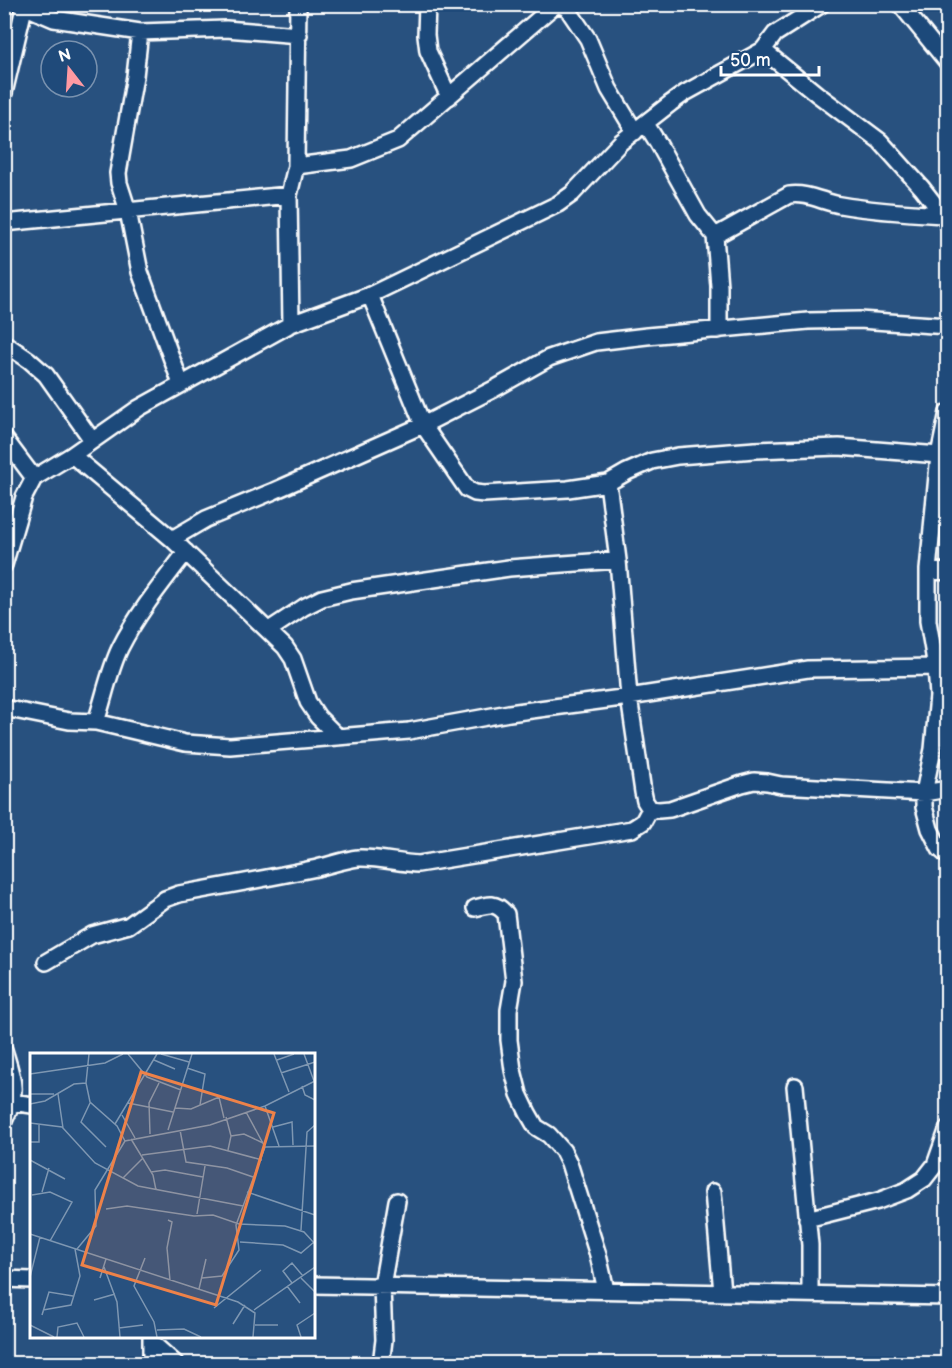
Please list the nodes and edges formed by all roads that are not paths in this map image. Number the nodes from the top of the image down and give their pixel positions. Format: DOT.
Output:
graph roads {
  1 [pos="298,4"];
  2 [pos="427,4"];
  3 [pos="558,4"];
  4 [pos="822,4"];
  5 [pos="900,4"];
  6 [pos="22,5"];
  7 [pos="140,32"];
  8 [pos="298,35"];
  9 [pos="763,50"];
  10 [pos="948,63"];
  11 [pos="4,93"];
  12 [pos="449,96"];
  13 [pos="640,128"];
  14 [pos="296,166"];
  15 [pos="289,195"];
  16 [pos="128,211"];
  17 [pos="945,220"];
  18 [pos="4,223"];
  19 [pos="715,236"];
  20 [pos="370,296"];
  21 [pos="291,324"];
  22 [pos="948,326"];
  23 [pos="719,330"];
  24 [pos="4,343"];
  25 [pos="181,384"];
  26 [pos="948,412"];
  27 [pos="423,425"];
  28 [pos="4,438"];
  29 [pos="92,440"];
  30 [pos="72,455"];
  31 [pos="939,455"];
  32 [pos="34,478"];
  33 [pos="608,483"];
  34 [pos="172,539"];
  35 [pos="186,552"];
  36 [pos="618,560"];
  37 [pos="4,565"];
  38 [pos="928,570"];
  39 [pos="948,572"];
  40 [pos="268,630"];
  41 [pos="936,667"];
  42 [pos="629,697"];
  43 [pos="4,708"];
  44 [pos="96,722"];
  45 [pos="338,737"];
  46 [pos="948,789"];
  47 [pos="924,793"];
  48 [pos="650,809"];
  49 [pos="948,856"];
  50 [pos="475,908"];
  51 [pos="46,962"];
  52 [pos="4,1050"];
  53 [pos="795,1086"];
  54 [pos="12,1102"];
  55 [pos="30,1105"];
  56 [pos="4,1121"];
  57 [pos="948,1128"];
  58 [pos="713,1192"];
  59 [pos="397,1201"];
  60 [pos="807,1220"];
  61 [pos="4,1279"];
  62 [pos="30,1280"];
  63 [pos="315,1285"];
  64 [pos="382,1286"];
  65 [pos="606,1290"];
  66 [pos="722,1292"];
  67 [pos="810,1294"];
  68 [pos="948,1297"];
  69 [pos="151,1340"];
  70 [pos="151,1364"];
  71 [pos="176,1364"];
  72 [pos="381,1364"];
  1 -- 8 [label="street"];
  2 -- 12 [label="street"];
  3 -- 12 [label="street"];
  3 -- 13 [label="street"];
  4 -- 9 [label="street"];
  5 -- 10 [label="street"];
  6 -- 7 [label="street"];
  6 -- 11 [label="street"];
  7 -- 8 [label="street"];
  7 -- 16 [label="street"];
  8 -- 14 [label="street"];
  9 -- 13 [label="street"];
  9 -- 17 [label="street"];
  12 -- 14 [label="street"];
  13 -- 19 [label="street"];
  13 -- 20 [label="street"];
  14 -- 15 [label="street"];
  15 -- 16 [label="street"];
  15 -- 21 [label="street"];
  16 -- 18 [label="street"];
  16 -- 25 [label="street"];
  17 -- 19 [label="street"];
  19 -- 23 [label="street"];
  20 -- 21 [label="street"];
  20 -- 27 [label="street"];
  21 -- 25 [label="street"];
  22 -- 23 [label="street"];
  23 -- 27 [label="street"];
  24 -- 29 [label="street"];
  25 -- 29 [label="street"];
  26 -- 31 [label="street"];
  27 -- 33 [label="street"];
  27 -- 34 [label="street"];
  28 -- 32 [label="street"];
  29 -- 30 [label="street"];
  30 -- 32 [label="street"];
  30 -- 34 [label="street"];
  31 -- 33 [label="street"];
  31 -- 38 [label="street"];
  32 -- 37 [label="street"];
  33 -- 36 [label="street"];
  34 -- 35 [label="street"];
  35 -- 40 [label="street"];
  35 -- 44 [label="street"];
  36 -- 40 [label="street"];
  36 -- 42 [label="street"];
  38 -- 39 [label="street"];
  38 -- 41 [label="street"];
  40 -- 45 [label="street"];
  41 -- 42 [label="street"];
  41 -- 47 [label="street"];
  42 -- 45 [label="street"];
  42 -- 48 [label="street"];
  43 -- 44 [label="street"];
  44 -- 45 [label="street"];
  46 -- 47 [label="street"];
  47 -- 48 [label="street"];
  47 -- 49 [label="street"];
  48 -- 51 [label="street"];
  50 -- 65 [label="street"];
  52 -- 54 [label="street"];
  53 -- 60 [label="street"];
  54 -- 55 [label="street"];
  54 -- 56 [label="street"];
  57 -- 60 [label="street"];
  58 -- 66 [label="street"];
  59 -- 64 [label="street"];
  60 -- 67 [label="street"];
  61 -- 62 [label="street"];
  63 -- 64 [label="street"];
  64 -- 65 [label="street"];
  64 -- 72 [label="street"];
  65 -- 66 [label="street"];
  66 -- 67 [label="street"];
  67 -- 68 [label="street"];
  69 -- 70 [label="street"];
  69 -- 71 [label="street"];
}
